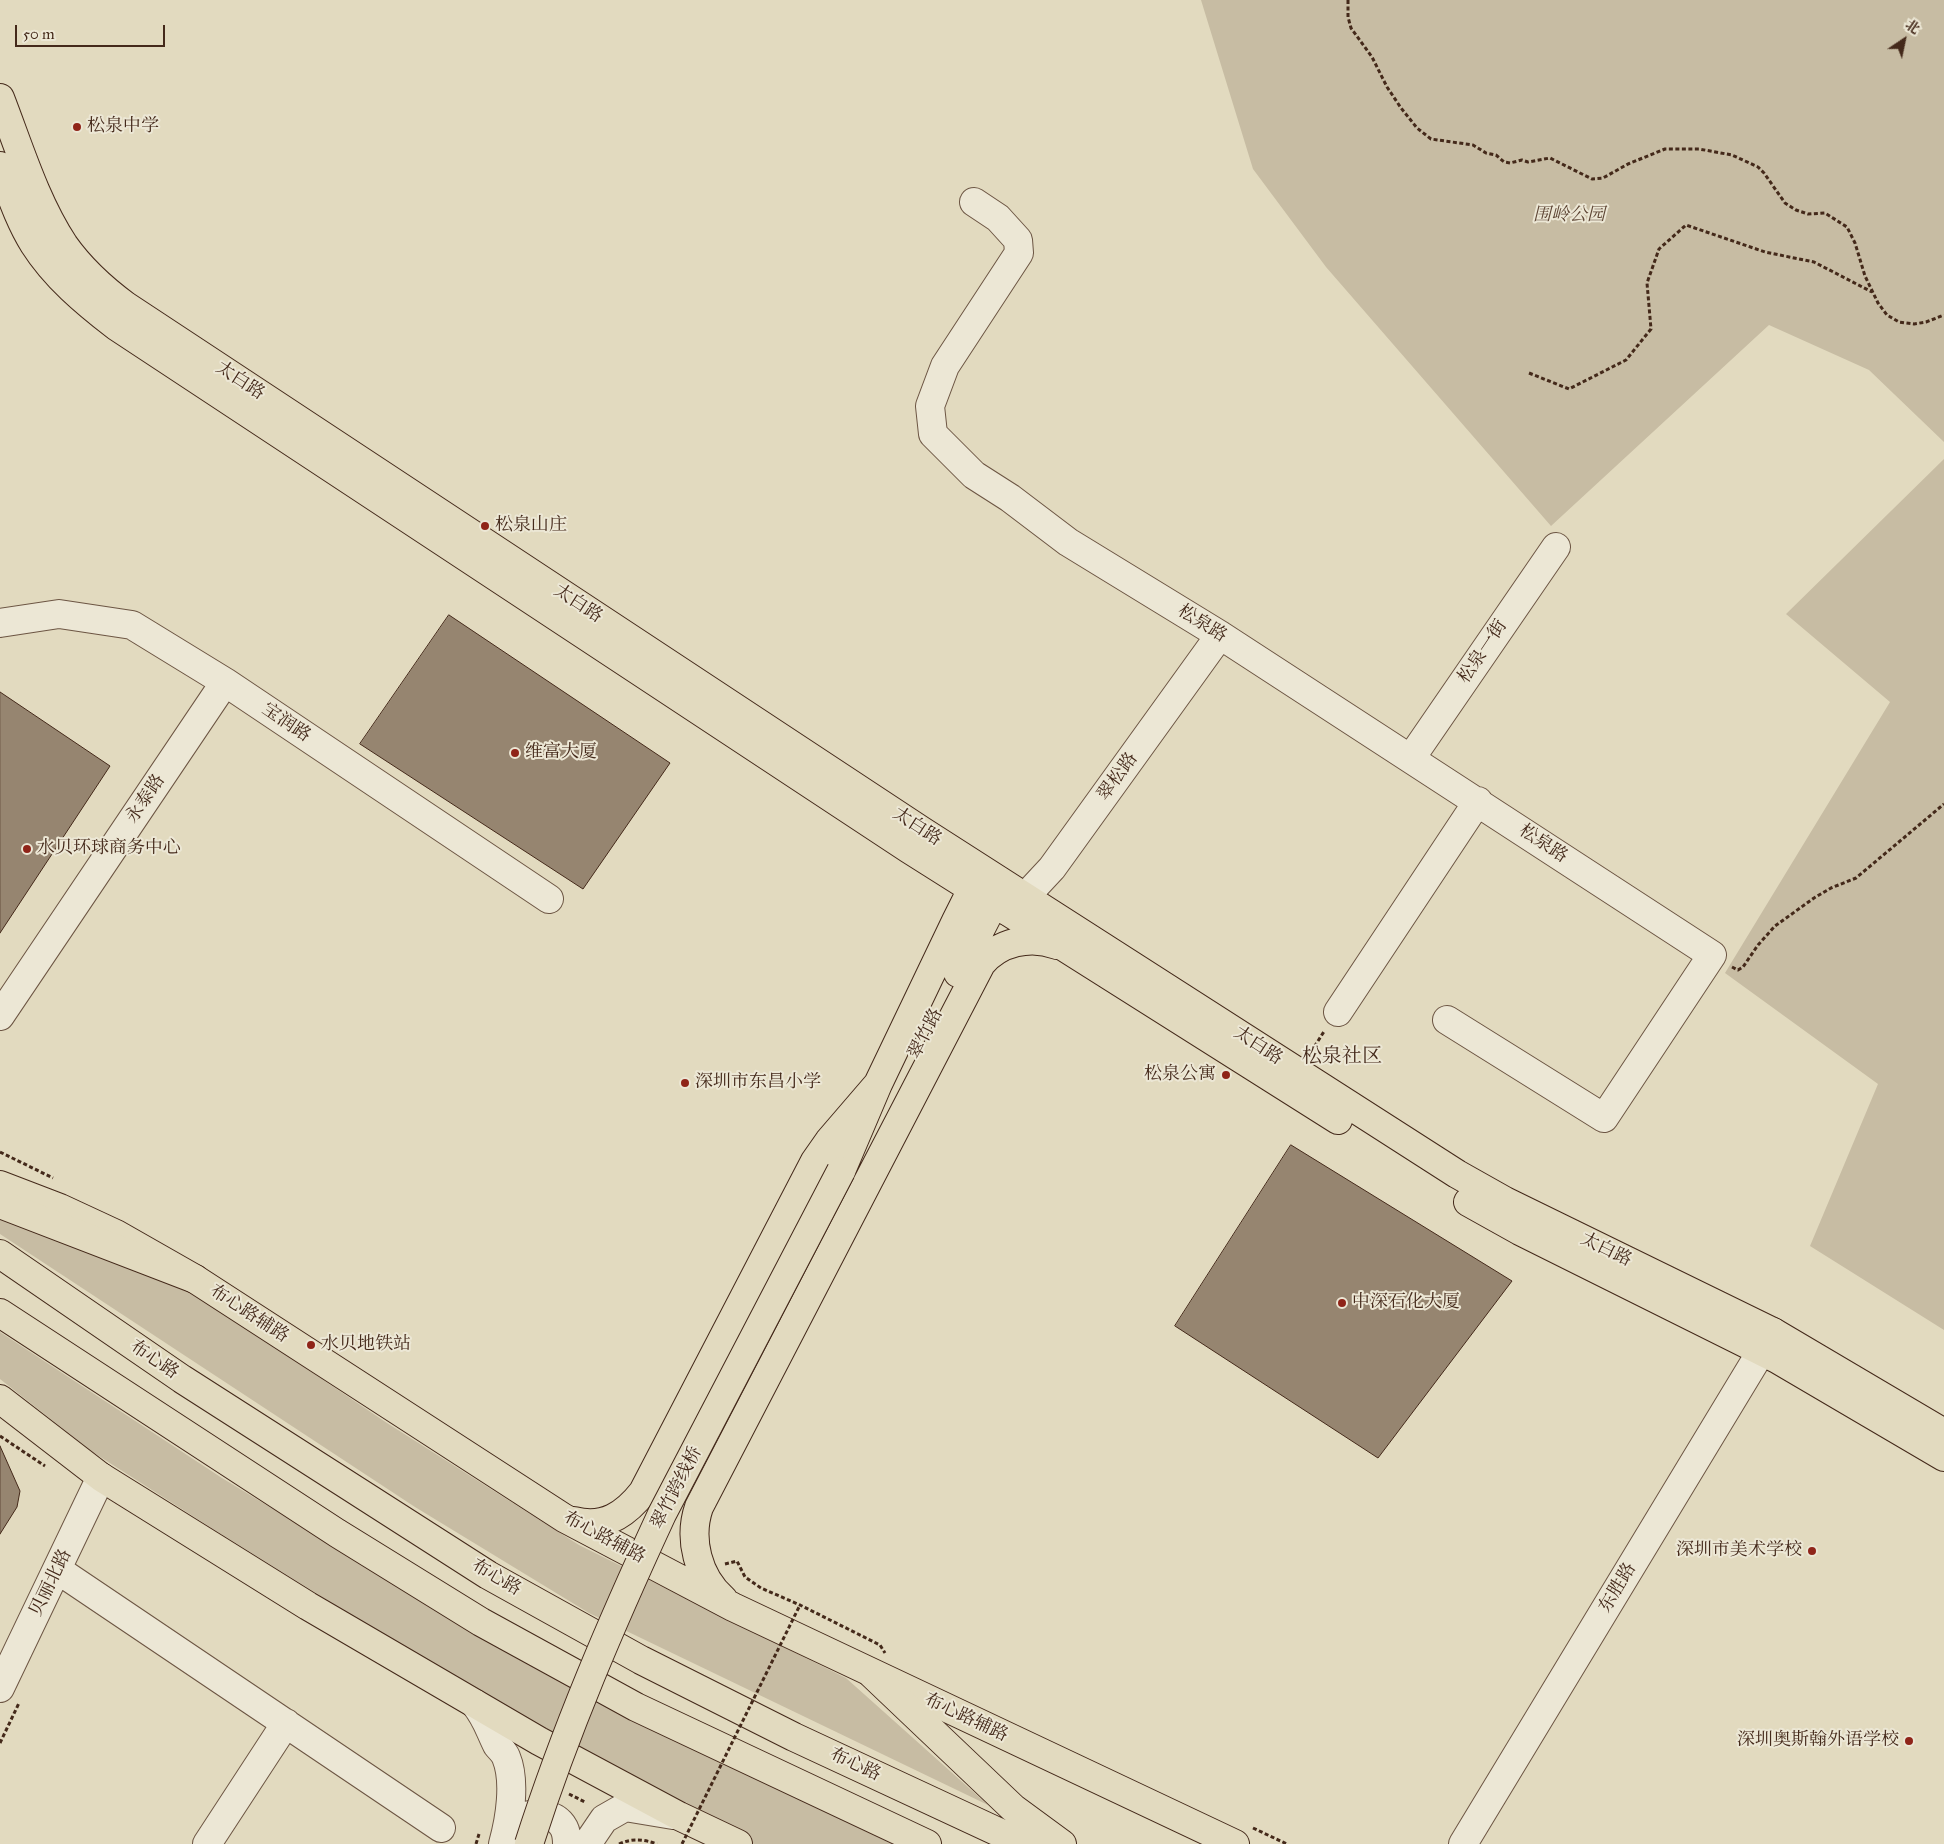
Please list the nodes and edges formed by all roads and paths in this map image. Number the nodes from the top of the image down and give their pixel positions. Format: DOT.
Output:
graph roads {
  1 [pos="1348,0"];
  2 [pos="0,98"];
  3 [pos="0,166"];
  4 [pos="974,202"];
  5 [pos="1873,292"];
  6 [pos="1944,315"];
  7 [pos="1529,373"];
  8 [pos="1556,547"];
  9 [pos="0,623"];
  10 [pos="1220,635"];
  11 [pos="225,682"];
  12 [pos="1411,758"];
  13 [pos="1478,801"];
  14 [pos="1944,804"];
  15 [pos="999,896"];
  16 [pos="549,899"];
  17 [pos="1070,950"];
  18 [pos="1712,955"];
  19 [pos="1338,1012"];
  20 [pos="0,1016"];
  21 [pos="1447,1020"];
  22 [pos="1298,1071"];
  23 [pos="878,1084"];
  24 [pos="888,1146"];
  25 [pos="847,1174"];
  26 [pos="0,1184"];
  27 [pos="0,1204"];
  28 [pos="0,1254"];
  29 [pos="195,1279"];
  30 [pos="0,1313"];
  31 [pos="1768,1341"];
  32 [pos="0,1399"];
  33 [pos="1944,1433"];
  34 [pos="0,1436"];
  35 [pos="1944,1457"];
  36 [pos="48,1468"];
  37 [pos="102,1478"];
  38 [pos="643,1492"];
  39 [pos="699,1507"];
  40 [pos="564,1518"];
  41 [pos="722,1565"];
  42 [pos="58,1570"];
  43 [pos="800,1605"];
  44 [pos="733,1607"];
  45 [pos="880,1645"];
  46 [pos="872,1674"];
  47 [pos="11,1693"];
  48 [pos="475,1704"];
  49 [pos="286,1724"];
  50 [pos="0,1743"];
  51 [pos="679,1816"];
  52 [pos="442,1828"];
  53 [pos="504,1839"];
  54 [pos="218,1840"];
  55 [pos="476,1844"];
  56 [pos="545,1844"];
  57 [pos="567,1844"];
  58 [pos="587,1844"];
  59 [pos="618,1844"];
  60 [pos="657,1844"];
  61 [pos="682,1844"];
  62 [pos="738,1844"];
  63 [pos="927,1844"];
  64 [pos="1024,1844"];
  65 [pos="1062,1844"];
  66 [pos="1235,1844"];
  67 [pos="1463,1844"];
  1 -- 5 [label="path"];
  2 -- 15 [label="main road, 太白路"];
  3 -- 15 [label="main road, 太白路"];
  4 -- 10 [label="street, 松泉路"];
  5 -- 6 [label="path"];
  5 -- 7 [label="path"];
  8 -- 12 [label="street, 松泉一街"];
  9 -- 11 [label="street, 宝润路"];
  10 -- 12 [label="street, 松泉路"];
  10 -- 15 [label="street, 翠松路"];
  11 -- 16 [label="street, 宝润路"];
  11 -- 20 [label="street, 永泰路"];
  12 -- 13 [label="street, 松泉路"];
  13 -- 18 [label="street, 松泉路"];
  13 -- 19 [label="street"];
  14 -- 18 [label="path"];
  15 -- 17 [label="main road, 太白路"];
  15 -- 22 [label="main road, 太白路"];
  15 -- 23 [label="main road, 翠竹路"];
  15 -- 25 [label="main road, 翠竹路"];
  17 -- 24 [label="main road, 翠竹路"];
  17 -- 31 [label="main road, 太白路"];
  18 -- 21 [label="street"];
  19 -- 22 [label="path"];
  22 -- 31 [label="main road, 太白路"];
  23 -- 25 [label="main road, 翠竹路"];
  23 -- 38 [label="main road"];
  24 -- 25 [label="main road, 翠竹路"];
  24 -- 39 [label="main road"];
  25 -- 53 [label="main road, 翠竹跨线桥, bridge"];
  25 -- 56 [label="main road, 翠竹跨线桥"];
  26 -- 29 [label="main road, 布心路辅路"];
  27 -- 29 [label="main road"];
  28 -- 64 [label="main road, 布心路"];
  29 -- 40 [label="main road, 布心路辅路"];
  30 -- 63 [label="main road"];
  31 -- 33 [label="main road, 太白路"];
  31 -- 35 [label="main road, 太白路"];
  31 -- 67 [label="street, 东胜路"];
  32 -- 37 [label="main road"];
  34 -- 36 [label="path"];
  37 -- 42 [label="street, 贝丽北路"];
  37 -- 48 [label="main road"];
  38 -- 39 [label="main road"];
  38 -- 40 [label="main road"];
  39 -- 44 [label="main road"];
  40 -- 44 [label="main road, 布心路辅路"];
  41 -- 43 [label="path"];
  42 -- 47 [label="street, 贝丽北路"];
  42 -- 49 [label="street"];
  43 -- 45 [label="path"];
  43 -- 61 [label="path, bridge"];
  44 -- 46 [label="main road, 布心路辅路"];
  46 -- 65 [label="main road"];
  46 -- 66 [label="main road, 布心路辅路"];
  47 -- 50 [label="path"];
  48 -- 51 [label="main road"];
  48 -- 53 [label="street"];
  49 -- 52 [label="street"];
  49 -- 54 [label="street"];
  51 -- 58 [label="street"];
  51 -- 62 [label="main road"];
  53 -- 55 [label="path"];
  53 -- 57 [label="street"];
  59 -- 60 [label="path"];
}
